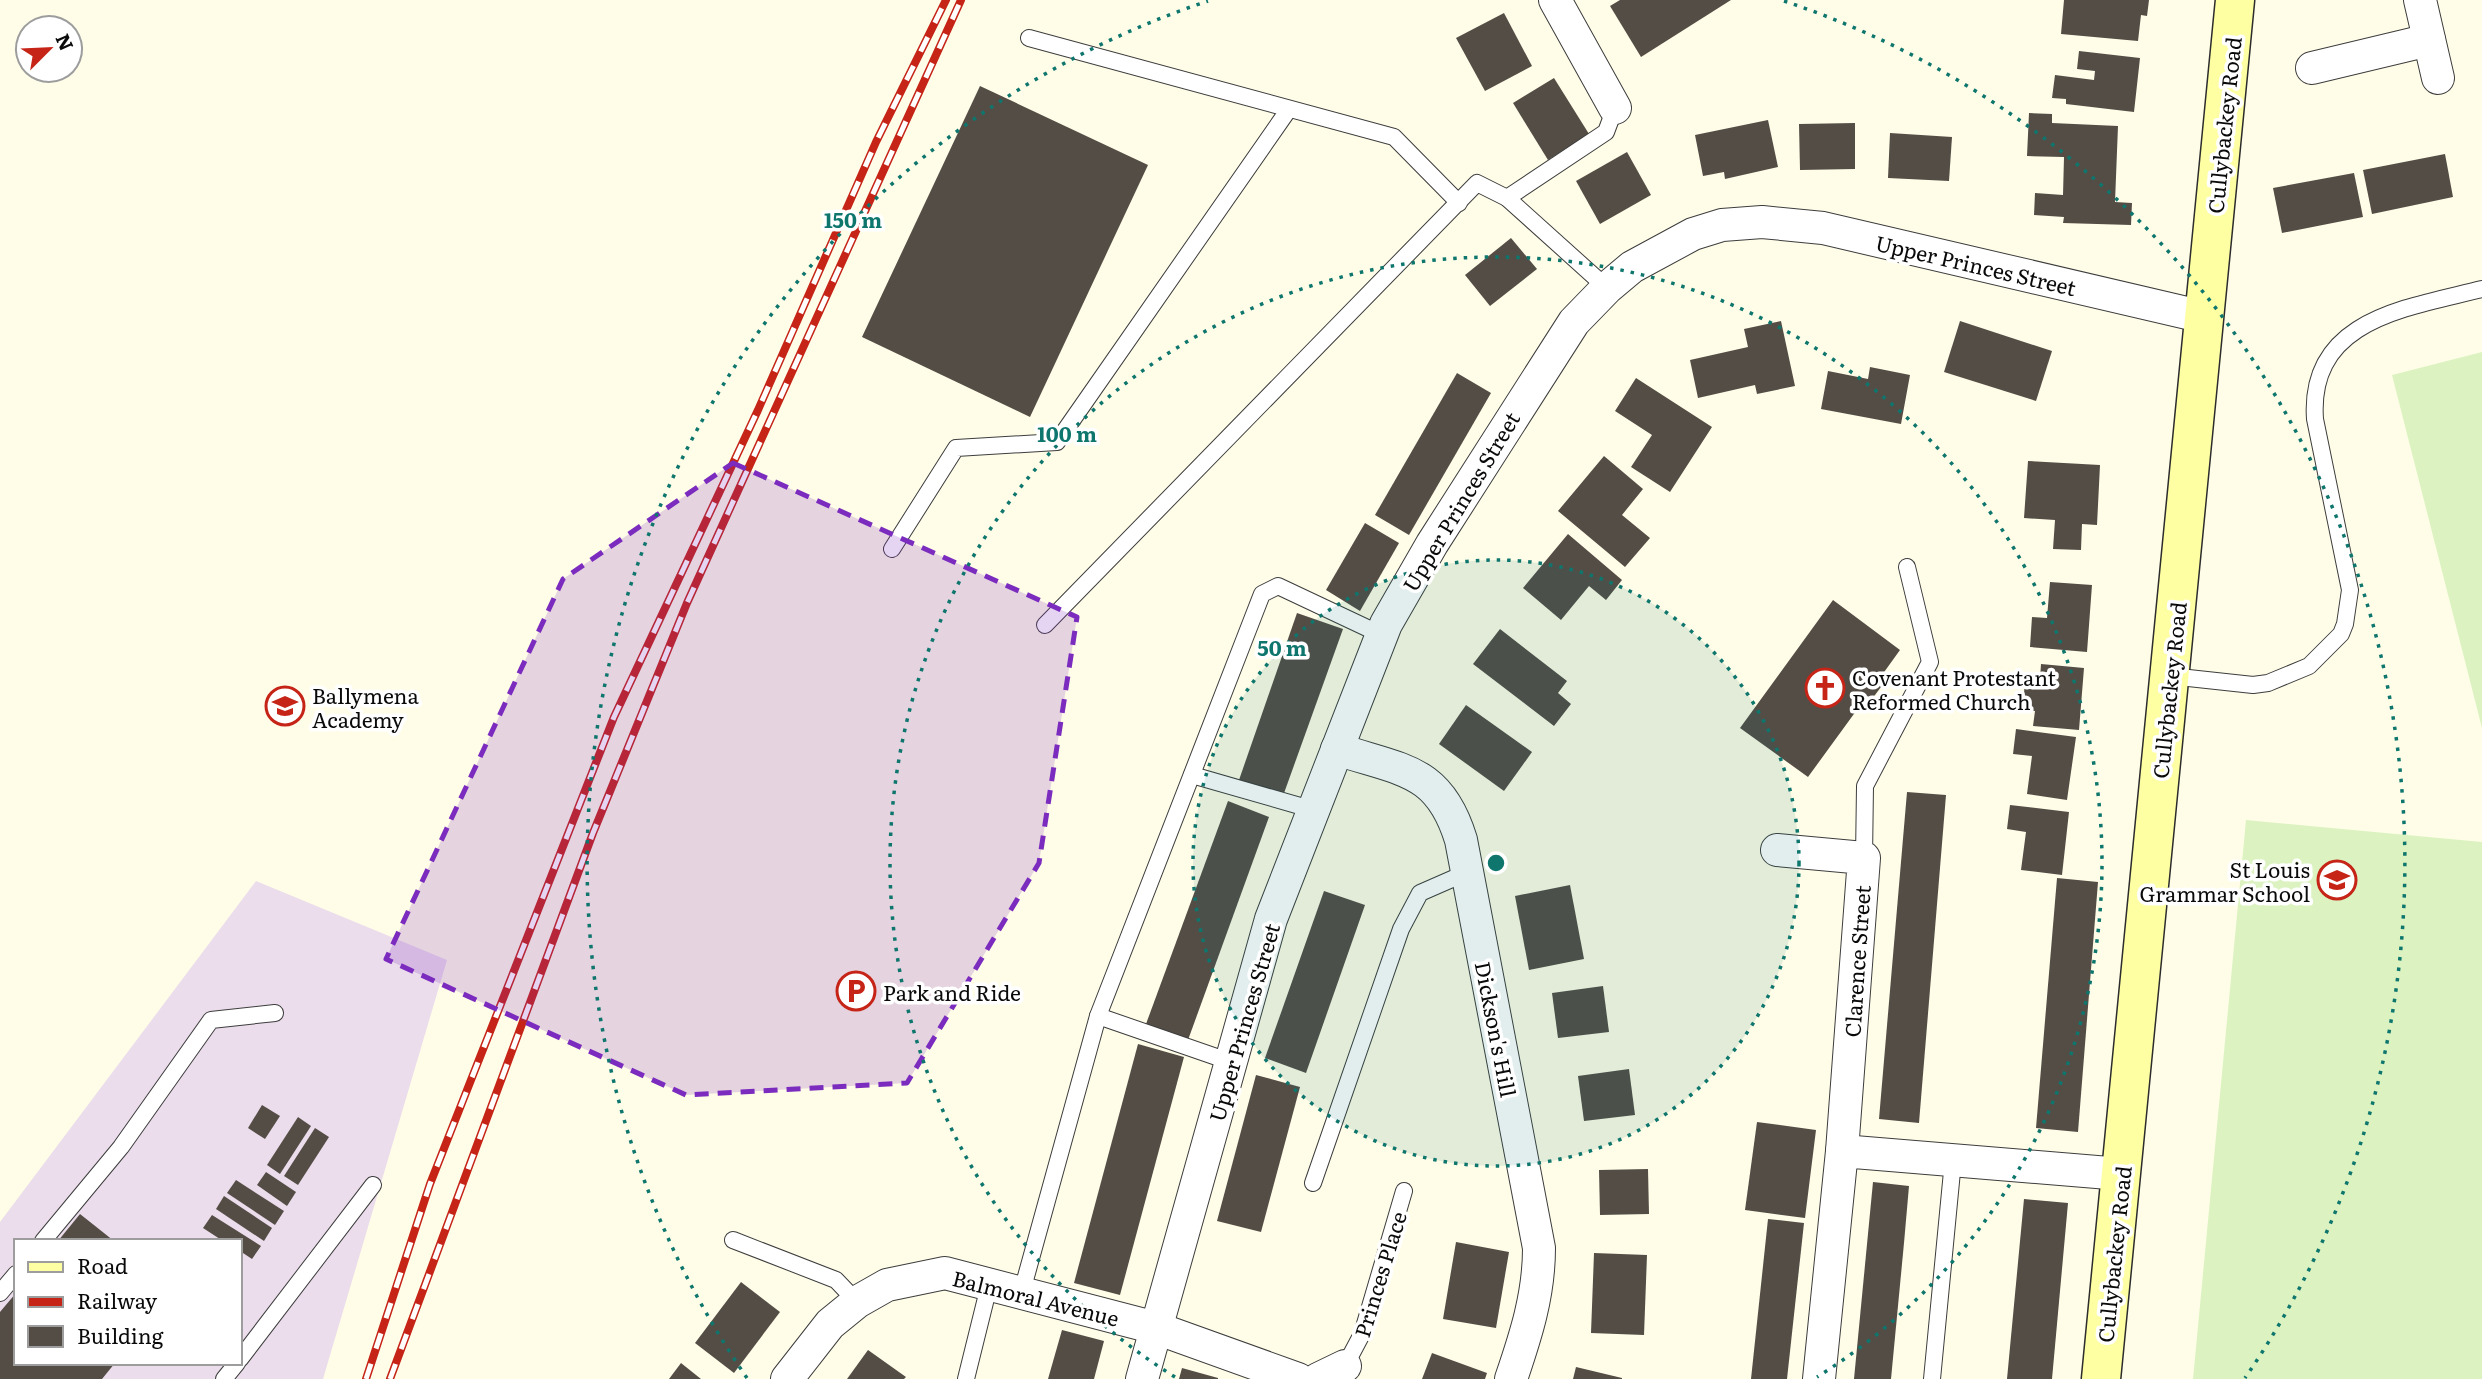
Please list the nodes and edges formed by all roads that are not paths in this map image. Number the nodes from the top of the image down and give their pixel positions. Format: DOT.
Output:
graph roads {
  1 [pos="1555,0"];
  2 [pos="2235,0"];
  3 [pos="2420,0"];
  4 [pos="1029,38"];
  5 [pos="2429,40"];
  6 [pos="2312,68"];
  7 [pos="2438,78"];
  8 [pos="1615,108"];
  9 [pos="1289,109"];
  10 [pos="1507,198"];
  11 [pos="1459,203"];
  12 [pos="1607,288"];
  13 [pos="2482,289"];
  14 [pos="2204,317"];
  15 [pos="892,549"];
  16 [pos="1907,567"];
  17 [pos="1045,625"];
  18 [pos="1382,635"];
  19 [pos="2170,676"];
  20 [pos="1337,749"];
  21 [pos="1192,775"];
  22 [pos="1314,810"];
  23 [pos="1777,850"];
  24 [pos="1864,858"];
  25 [pos="1468,872"];
  26 [pos="275,1013"];
  27 [pos="1098,1016"];
  28 [pos="1231,1062"];
  29 [pos="1842,1151"];
  30 [pos="1953,1161"];
  31 [pos="2120,1174"];
  32 [pos="1313,1183"];
  33 [pos="373,1185"];
  34 [pos="1404,1191"];
  35 [pos="45,1239"];
  36 [pos="733,1240"];
  37 [pos="14,1276"];
  38 [pos="989,1282"];
  39 [pos="1022,1291"];
  40 [pos="0,1293"];
  41 [pos="857,1302"];
  42 [pos="1156,1328"];
  43 [pos="242,1356"];
  44 [pos="1331,1373"];
  45 [pos="787,1379"];
  46 [pos="966,1379"];
  47 [pos="1142,1379"];
  48 [pos="1298,1379"];
  49 [pos="1511,1379"];
  50 [pos="1819,1379"];
  51 [pos="1932,1379"];
  52 [pos="2101,1379"];
  1 -- 8 [label="street"];
  2 -- 14 [label="main road, Cullybackey Road"];
  3 -- 5 [label="street"];
  4 -- 9 [label="lane"];
  5 -- 6 [label="street"];
  5 -- 7 [label="street"];
  8 -- 10 [label="lane"];
  9 -- 11 [label="lane"];
  9 -- 15 [label="lane"];
  10 -- 11 [label="lane"];
  10 -- 12 [label="lane"];
  11 -- 17 [label="lane"];
  12 -- 14 [label="street, Upper Princes Street"];
  12 -- 18 [label="street, Upper Princes Street"];
  13 -- 19 [label="lane"];
  14 -- 19 [label="main road, Cullybackey Road"];
  16 -- 24 [label="lane"];
  18 -- 20 [label="street, Upper Princes Street"];
  18 -- 21 [label="lane"];
  19 -- 31 [label="main road, Cullybackey Road"];
  20 -- 22 [label="street, Upper Princes Street"];
  20 -- 25 [label="street, Dickson's Hill"];
  21 -- 22 [label="lane"];
  21 -- 27 [label="lane"];
  22 -- 28 [label="street, Upper Princes Street"];
  23 -- 24 [label="street, Clarence Street"];
  24 -- 29 [label="street, Clarence Street"];
  25 -- 32 [label="lane"];
  25 -- 49 [label="street, Dickson's Hill"];
  26 -- 35 [label="lane"];
  27 -- 28 [label="lane"];
  27 -- 39 [label="lane"];
  28 -- 42 [label="street, Upper Princes Street"];
  29 -- 30 [label="street"];
  29 -- 50 [label="street, Clarence Street"];
  30 -- 31 [label="street"];
  30 -- 51 [label="lane"];
  31 -- 52 [label="main road, Cullybackey Road"];
  33 -- 43 [label="lane"];
  34 -- 44 [label="lane, Princes Place"];
  36 -- 41 [label="lane"];
  37 -- 40 [label="lane"];
  38 -- 39 [label="street, Balmoral Avenue"];
  38 -- 41 [label="street, Balmoral Avenue"];
  38 -- 46 [label="lane"];
  39 -- 42 [label="street, Balmoral Avenue"];
  41 -- 45 [label="street, Balmoral Avenue"];
  42 -- 47 [label="street, Upper Princes Street"];
  42 -- 48 [label="street"];
}
